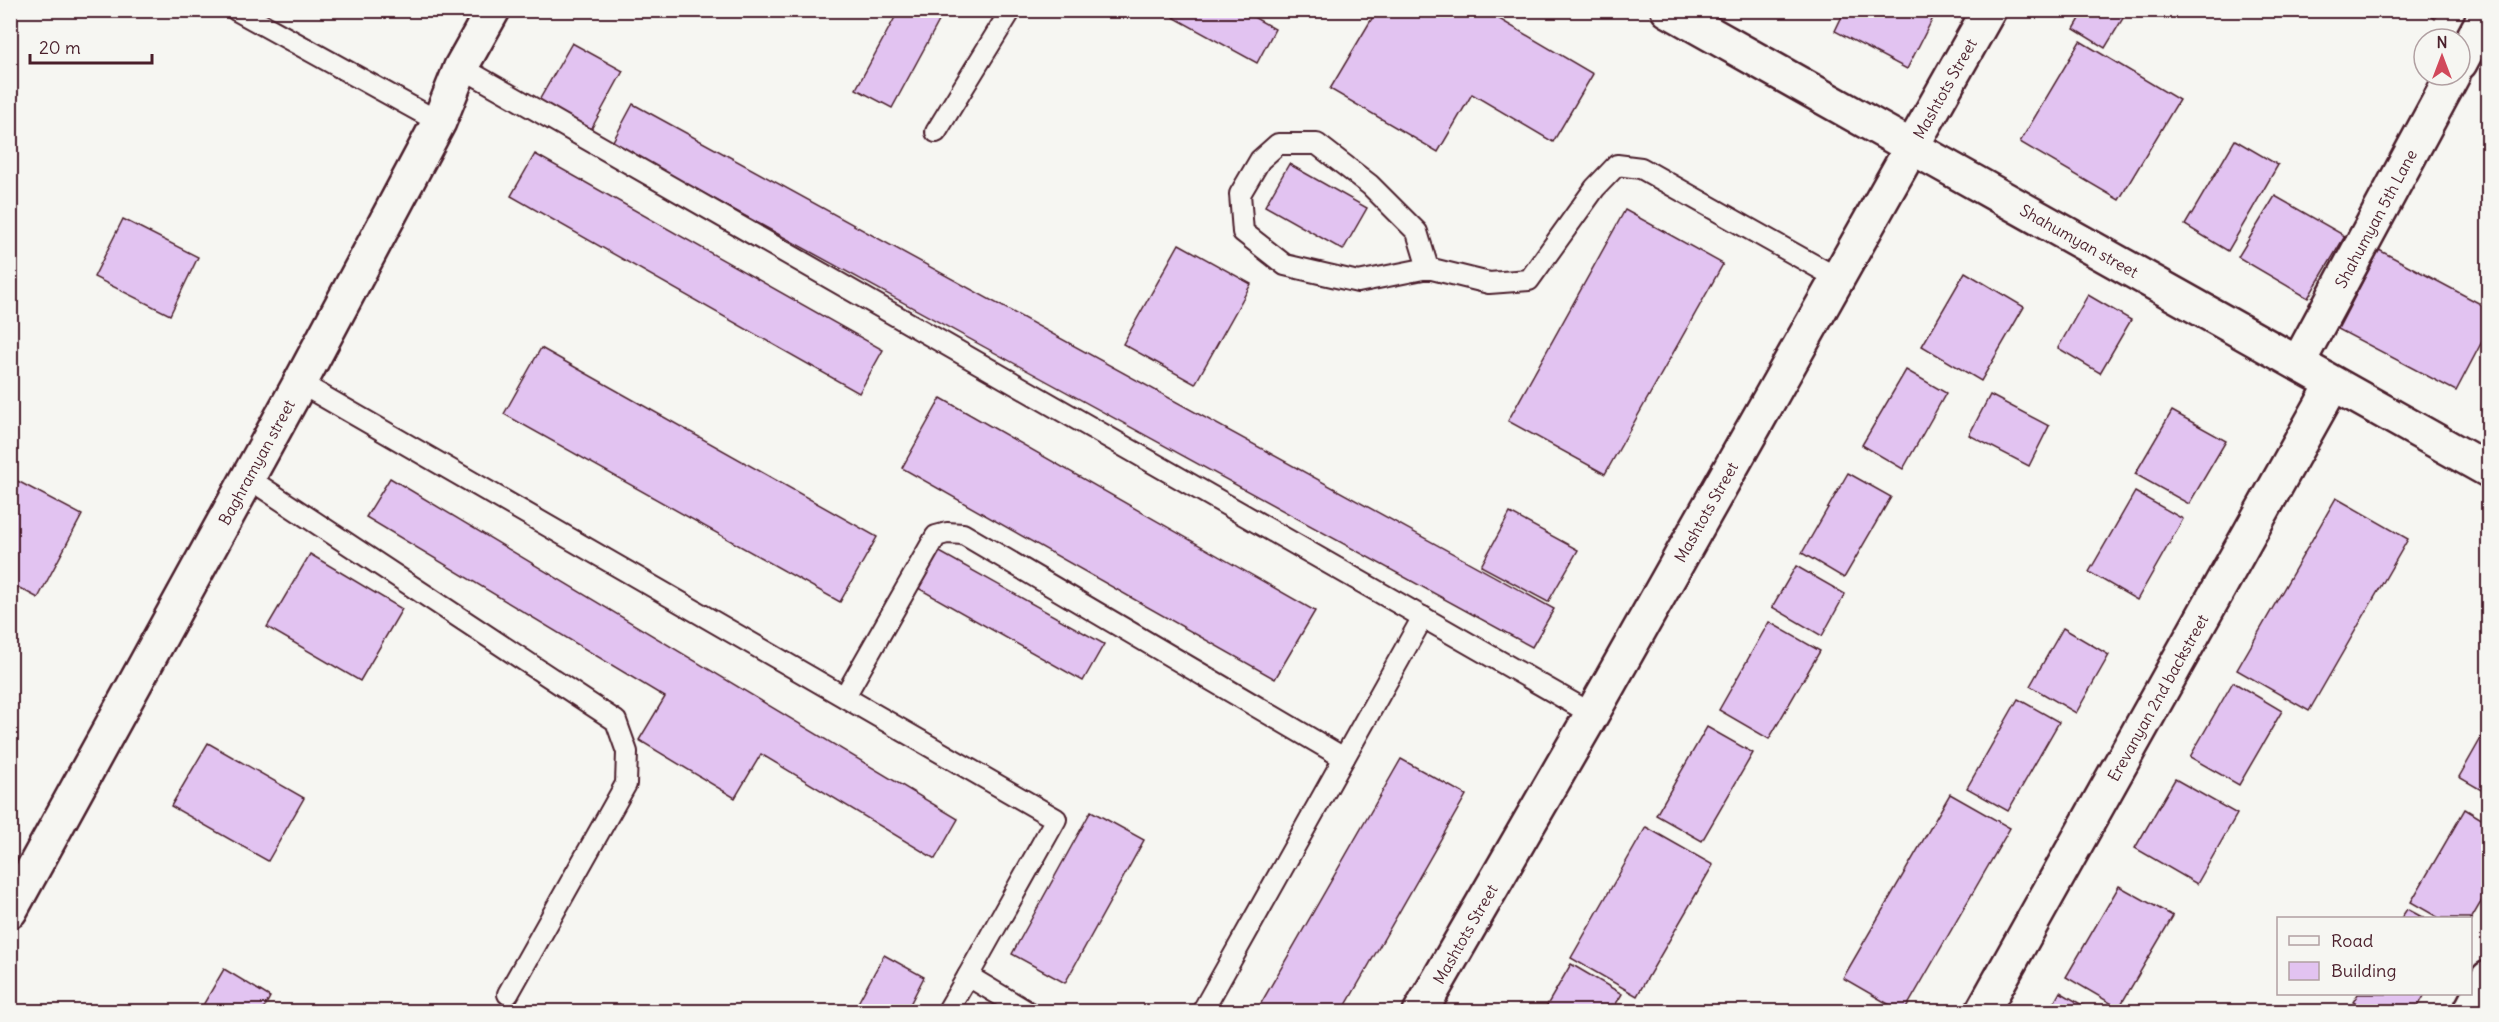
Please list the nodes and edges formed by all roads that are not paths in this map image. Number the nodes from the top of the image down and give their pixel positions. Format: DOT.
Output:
graph roads {
  1 [pos="236,10"];
  2 [pos="493,10"];
  3 [pos="1011,10"];
  4 [pos="1668,10"];
  5 [pos="1989,10"];
  6 [pos="2488,10"];
  7 [pos="2472,40"];
  8 [pos="461,67"];
  9 [pos="2447,87"];
  10 [pos="439,122"];
  11 [pos="936,132"];
  12 [pos="1910,146"];
  13 [pos="1428,268"];
  14 [pos="1837,278"];
  15 [pos="2298,363"];
  16 [pos="300,383"];
  17 [pos="2333,384"];
  18 [pos="2488,470"];
  19 [pos="248,478"];
  20 [pos="1422,617"];
  21 [pos="845,696"];
  22 [pos="1592,714"];
  23 [pos="1344,758"];
  24 [pos="10,910"];
  25 [pos="968,976"];
  26 [pos="2488,978"];
  27 [pos="508,994"];
  28 [pos="947,1011"];
  29 [pos="1028,1011"];
  30 [pos="1202,1011"];
  31 [pos="1420,1011"];
  32 [pos="1982,1011"];
  33 [pos="2470,1011"];
  1 -- 10 [label="lane"];
  2 -- 8 [label="street, Baghramyan street"];
  3 -- 11 [label="lane"];
  4 -- 12 [label="street, Shahumyan street"];
  5 -- 12 [label="street, Mashtots Street"];
  6 -- 7 [label="street"];
  8 -- 10 [label="street, Baghramyan street"];
  8 -- 20 [label="lane"];
  9 -- 15 [label="street, Shahumyan 5th Lane"];
  10 -- 16 [label="street, Baghramyan street"];
  12 -- 14 [label="street, Mashtots Street"];
  12 -- 15 [label="street, Shahumyan street"];
  13 -- 13 [label="lane"];
  13 -- 14 [label="lane"];
  14 -- 22 [label="street, Mashtots Street"];
  15 -- 17 [label="street, Shahumyan street"];
  16 -- 19 [label="street, Baghramyan street"];
  16 -- 21 [label="lane"];
  17 -- 18 [label="street, Shahumyan street"];
  17 -- 32 [label="street, Erevanyan 2nd backstreet"];
  19 -- 24 [label="street, Baghramyan street"];
  19 -- 27 [label="lane"];
  20 -- 22 [label="lane"];
  20 -- 23 [label="lane"];
  21 -- 23 [label="lane"];
  21 -- 25 [label="lane"];
  22 -- 31 [label="street, Mashtots Street"];
  23 -- 30 [label="lane"];
  25 -- 28 [label="lane"];
  25 -- 29 [label="lane"];
  26 -- 33 [label="street"];
}
